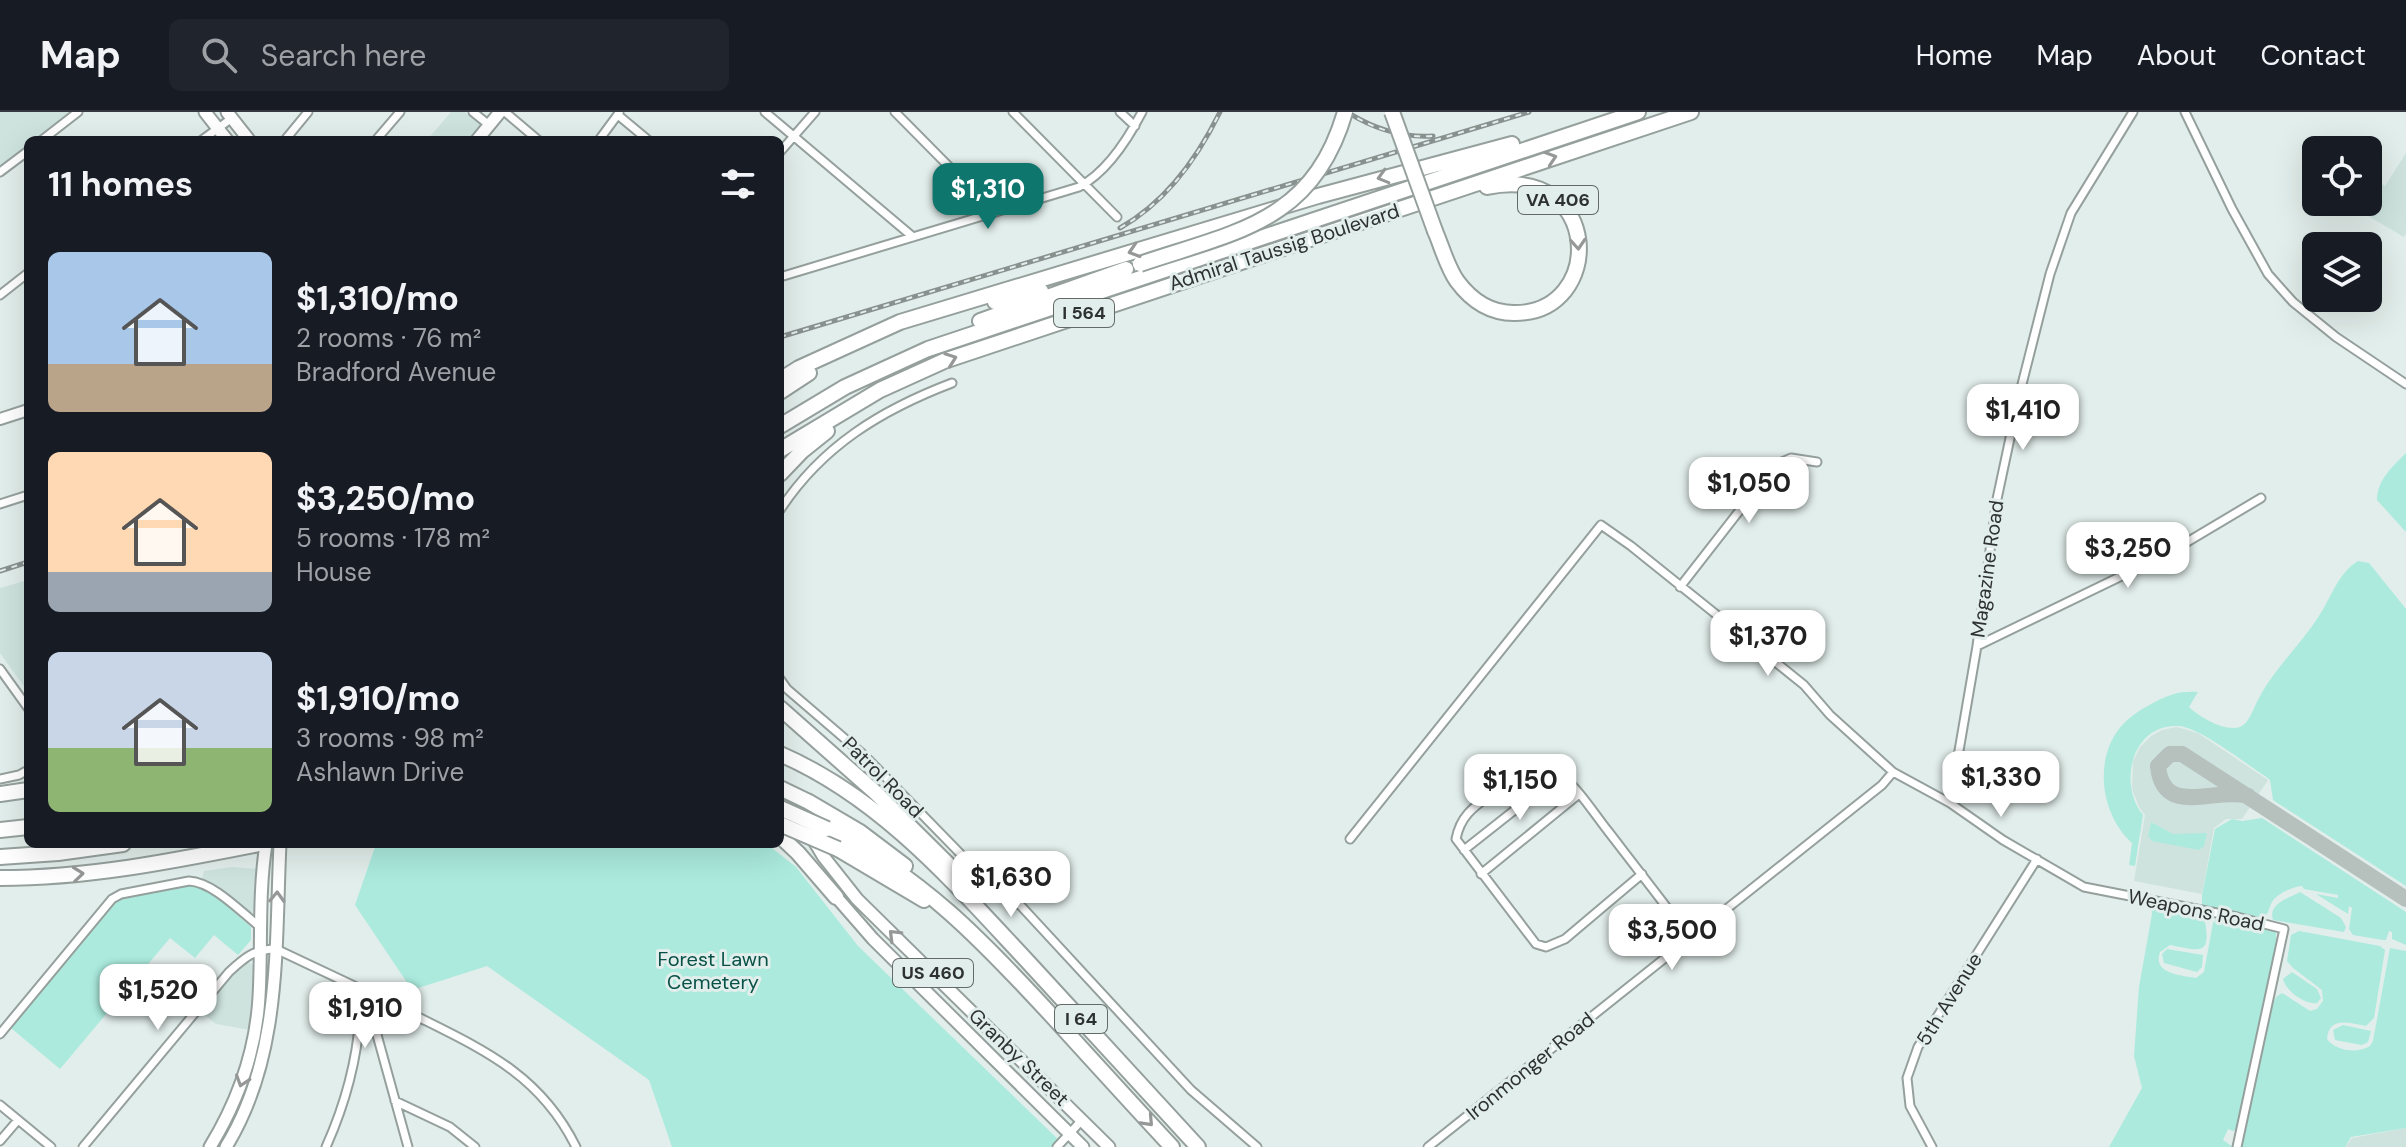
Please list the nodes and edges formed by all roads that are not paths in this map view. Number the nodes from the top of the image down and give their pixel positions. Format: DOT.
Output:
graph roads {
  1 [pos="78,112"];
  2 [pos="205,112"];
  3 [pos="308,112"];
  4 [pos="400,112"];
  5 [pos="473,112"];
  6 [pos="503,112"];
  7 [pos="765,112"];
  8 [pos="815,112"];
  9 [pos="895,112"];
  10 [pos="1013,112"];
  11 [pos="1120,112"];
  12 [pos="1142,112"];
  13 [pos="1345,112"];
  14 [pos="1392,112"];
  15 [pos="1620,112"];
  16 [pos="1638,112"];
  17 [pos="1691,112"];
  18 [pos="2133,112"];
  19 [pos="2185,112"];
  20 [pos="619,114"];
  21 [pos="230,115"];
  22 [pos="489,125"];
  23 [pos="1135,126"];
  24 [pos="218,128"];
  25 [pos="47,136"];
  26 [pos="207,136"];
  27 [pos="224,136"];
  28 [pos="246,136"];
  29 [pos="288,136"];
  30 [pos="379,136"];
  31 [pos="480,136"];
  32 [pos="533,136"];
  33 [pos="602,136"];
  34 [pos="644,136"];
  35 [pos="794,138"];
  36 [pos="784,148"];
  37 [pos="24,154"];
  38 [pos="0,172"];
  39 [pos="1086,183"];
  40 [pos="990,214"];
  41 [pos="1117,217"];
  42 [pos="913,237"];
  43 [pos="1292,245"];
  44 [pos="1133,267"];
  45 [pos="24,276"];
  46 [pos="784,276"];
  47 [pos="0,295"];
  48 [pos="871,336"];
  49 [pos="842,350"];
  50 [pos="784,377"];
  51 [pos="952,383"];
  52 [pos="2406,384"];
  53 [pos="845,387"];
  54 [pos="784,389"];
  55 [pos="880,390"];
  56 [pos="24,411"];
  57 [pos="0,419"];
  58 [pos="784,424"];
  59 [pos="784,449"];
  60 [pos="1817,462"];
  61 [pos="784,470"];
  62 [pos="24,496"];
  63 [pos="2261,498"];
  64 [pos="0,504"];
  65 [pos="784,504"];
  66 [pos="1680,587"];
  67 [pos="1977,646"];
  68 [pos="0,669"];
  69 [pos="10,682"];
  70 [pos="0,685"];
  71 [pos="784,685"];
  72 [pos="24,702"];
  73 [pos="784,712"];
  74 [pos="784,722"];
  75 [pos="830,753"];
  76 [pos="785,756"];
  77 [pos="24,771"];
  78 [pos="1893,772"];
  79 [pos="1560,774"];
  80 [pos="0,779"];
  81 [pos="784,789"];
  82 [pos="784,790"];
  83 [pos="24,791"];
  84 [pos="0,794"];
  85 [pos="1579,794"];
  86 [pos="24,800"];
  87 [pos="0,803"];
  88 [pos="1950,803"];
  89 [pos="784,809"];
  90 [pos="784,814"];
  91 [pos="784,826"];
  92 [pos="24,828"];
  93 [pos="0,833"];
  94 [pos="24,833"];
  95 [pos="1350,839"];
  96 [pos="784,840"];
  97 [pos="24,848"];
  98 [pos="94,848"];
  99 [pos="238,848"];
  100 [pos="266,848"];
  101 [pos="280,848"];
  102 [pos="0,850"];
  103 [pos="1464,850"];
  104 [pos="0,857"];
  105 [pos="2037,859"];
  106 [pos="1481,874"];
  107 [pos="1642,874"];
  108 [pos="0,878"];
  109 [pos="836,897"];
  110 [pos="260,927"];
  111 [pos="1690,938"];
  112 [pos="259,949"];
  113 [pos="276,949"];
  114 [pos="996,956"];
  115 [pos="1027,961"];
  116 [pos="1020,981"];
  117 [pos="361,990"];
  118 [pos="370,993"];
  119 [pos="0,1034"];
  120 [pos="1134,1077"];
  121 [pos="395,1101"];
  122 [pos="0,1105"];
  123 [pos="18,1120"];
  124 [pos="1082,1120"];
  125 [pos="1070,1134"];
  126 [pos="0,1141"];
  127 [pos="51,1147"];
  128 [pos="83,1147"];
  129 [pos="210,1147"];
  130 [pos="226,1147"];
  131 [pos="326,1147"];
  132 [pos="408,1147"];
  133 [pos="475,1147"];
  134 [pos="576,1147"];
  135 [pos="1057,1147"];
  136 [pos="1083,1147"];
  137 [pos="1109,1147"];
  138 [pos="1172,1147"];
  139 [pos="1198,1147"];
  140 [pos="1206,1147"];
  141 [pos="1257,1147"];
  142 [pos="1428,1147"];
  143 [pos="1932,1147"];
  144 [pos="2237,1147"];
  1 -- 25 [label="street"];
  2 -- 24 [label="main road"];
  3 -- 29 [label="street"];
  4 -- 30 [label="street"];
  5 -- 22 [label="street"];
  6 -- 22 [label="main road"];
  6 -- 32 [label="street"];
  7 -- 35 [label="street"];
  8 -- 35 [label="street"];
  9 -- 40 [label="street"];
  10 -- 39 [label="street"];
  11 -- 23 [label="street"];
  12 -- 23 [label="street"];
  13 -- 44 [label="highway, bridge"];
  43 -- 14 [label="highway, VA 406, one-way, bridge"];
  15 -- 48 [label="highway, one-way"];
  16 -- 53 [label="highway"];
  43 -- 17 [label="highway, Admiral Taussig Boulevard / I 564, one-way"];
  18 -- 67 [label="street, Magazine Road"];
  19 -- 52 [label="street"];
  20 -- 33 [label="street"];
  20 -- 34 [label="street"];
  21 -- 24 [label="street"];
  21 -- 28 [label="main road"];
  22 -- 31 [label="main road"];
  23 -- 39 [label="street"];
  24 -- 26 [label="street"];
  24 -- 27 [label="main road"];
  35 -- 36 [label="street"];
  35 -- 42 [label="street"];
  37 -- 38 [label="street"];
  39 -- 40 [label="street"];
  39 -- 41 [label="street"];
  40 -- 42 [label="street"];
  42 -- 46 [label="street"];
  55 -- 43 [label="highway, Admiral Taussig Boulevard / I 564, one-way"];
  44 -- 48 [label="highway"];
  44 -- 53 [label="highway"];
  45 -- 47 [label="street"];
  48 -- 49 [label="highway"];
  49 -- 50 [label="highway"];
  49 -- 54 [label="highway"];
  51 -- 65 [label="street"];
  53 -- 58 [label="highway"];
  55 -- 59 [label="highway"];
  55 -- 61 [label="highway"];
  56 -- 57 [label="street"];
  60 -- 66 [label="street"];
  62 -- 64 [label="street"];
  63 -- 67 [label="street"];
  66 -- 78 [label="street"];
  66 -- 95 [label="street"];
  67 -- 88 [label="street, Magazine Road"];
  68 -- 69 [label="street"];
  69 -- 70 [label="street"];
  69 -- 72 [label="street"];
  71 -- 141 [label="street, Patrol Road"];
  73 -- 75 [label="highway"];
  74 -- 75 [label="highway"];
  75 -- 115 [label="highway"];
  76 -- 115 [label="highway, I 64"];
  77 -- 80 [label="street"];
  78 -- 88 [label="street"];
  78 -- 111 [label="street, Ironmonger Road"];
  79 -- 85 [label="street"];
  79 -- 103 [label="street"];
  79 -- 103 [label="street"];
  124 -- 81 [label="main road, Granby Street / US 460, one-way"];
  82 -- 114 [label="highway, I 64, bridge"];
  83 -- 84 [label="highway"];
  85 -- 106 [label="street"];
  85 -- 107 [label="street"];
  86 -- 87 [label="highway"];
  88 -- 105 [label="street"];
  89 -- 114 [label="highway, I 64, bridge"];
  90 -- 109 [label="main road, Granby Street / US 460"];
  91 -- 116 [label="highway, bridge"];
  92 -- 93 [label="highway"];
  93 -- 94 [label="highway"];
  96 -- 109 [label="highway"];
  97 -- 102 [label="highway"];
  98 -- 104 [label="highway"];
  108 -- 99 [label="highway, one-way"];
  100 -- 110 [label="main road"];
  113 -- 101 [label="main road, one-way"];
  103 -- 106 [label="street"];
  105 -- 143 [label="street, 5th Avenue"];
  105 -- 144 [label="street, Weapons Road"];
  106 -- 107 [label="street"];
  107 -- 111 [label="street"];
  109 -- 125 [label="main road, Granby Street / US 460"];
  110 -- 112 [label="main road"];
  110 -- 119 [label="street"];
  111 -- 142 [label="street, Ironmonger Road"];
  112 -- 113 [label="street"];
  112 -- 128 [label="street"];
  112 -- 129 [label="main road, one-way"];
  113 -- 117 [label="street"];
  113 -- 130 [label="main road"];
  114 -- 116 [label="highway, I 64"];
  115 -- 120 [label="highway, I 64"];
  116 -- 138 [label="highway, I 64, one-way"];
  117 -- 118 [label="street"];
  117 -- 131 [label="street"];
  118 -- 121 [label="street"];
  118 -- 134 [label="street"];
  120 -- 139 [label="highway, I 64"];
  120 -- 140 [label="highway"];
  121 -- 132 [label="street"];
  121 -- 133 [label="street"];
  122 -- 123 [label="street"];
  123 -- 126 [label="street"];
  123 -- 127 [label="street"];
  124 -- 125 [label="street"];
  124 -- 137 [label="main road, Granby Street / US 460"];
  125 -- 135 [label="street"];
  125 -- 136 [label="main road, Granby Street / US 460"];
}
